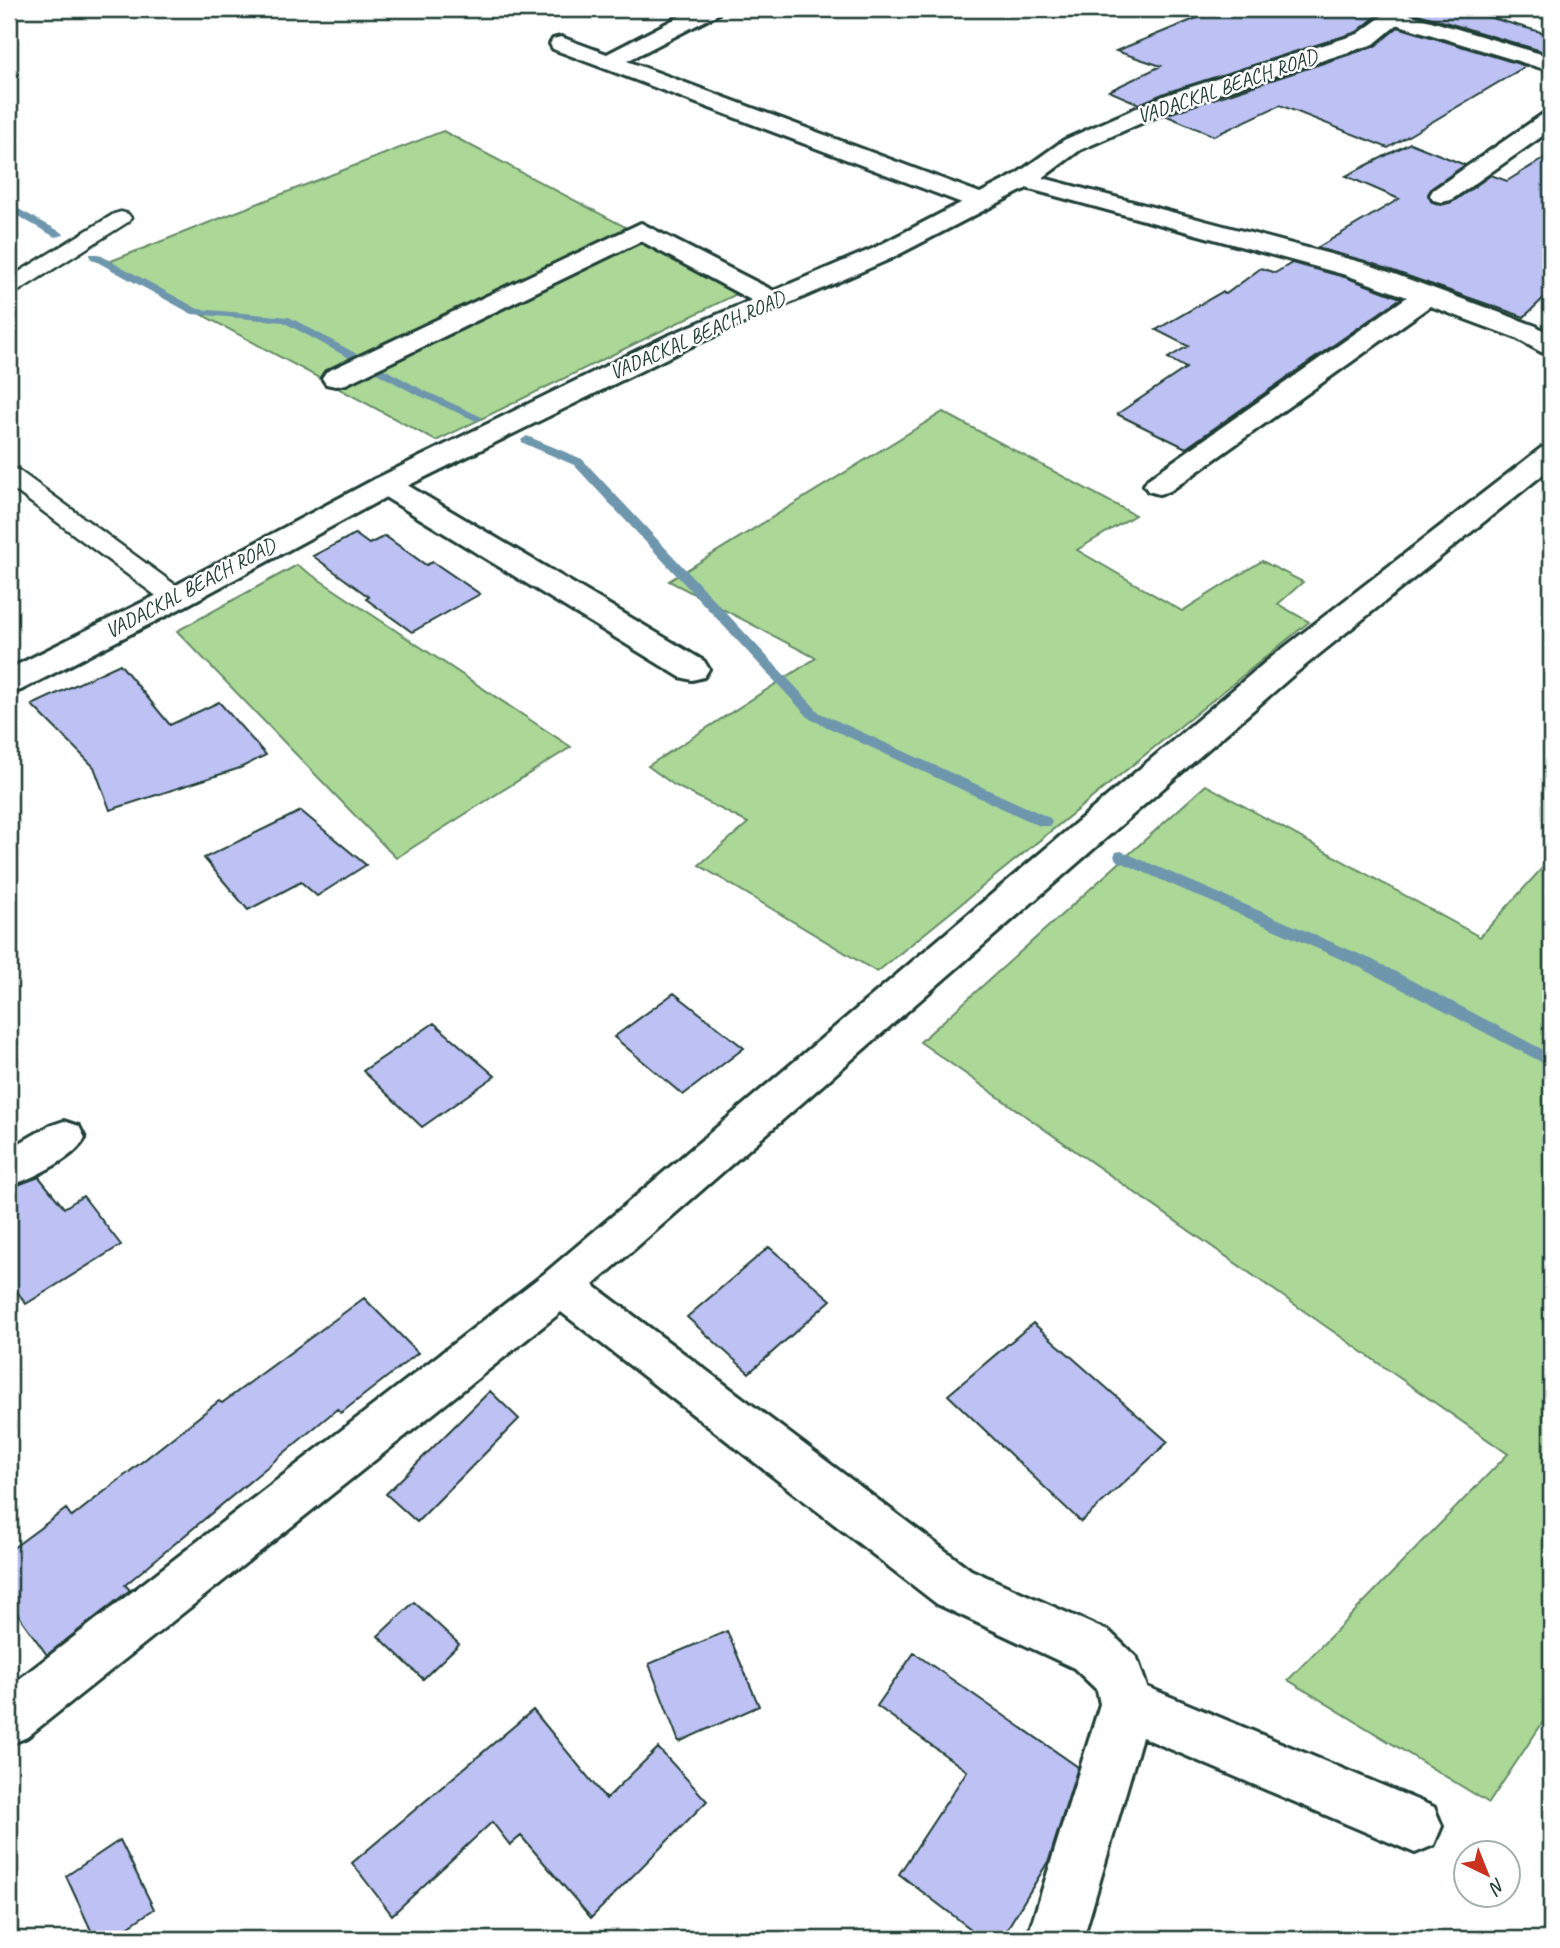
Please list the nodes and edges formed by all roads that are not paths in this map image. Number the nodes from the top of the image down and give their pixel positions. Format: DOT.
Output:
graph roads {
  1 [pos="710,9"];
  2 [pos="1389,11"];
  3 [pos="561,44"];
  4 [pos="608,62"];
  5 [pos="1551,64"];
  6 [pos="1551,119"];
  7 [pos="1024,180"];
  8 [pos="1442,195"];
  9 [pos="979,201"];
  10 [pos="121,218"];
  11 [pos="9,286"];
  12 [pos="1428,295"];
  13 [pos="773,301"];
  14 [pos="1551,346"];
  15 [pos="356,369"];
  16 [pos="1551,454"];
  17 [pos="9,475"];
  18 [pos="386,485"];
  19 [pos="1159,485"];
  20 [pos="176,598"];
  21 [pos="692,669"];
  22 [pos="9,682"];
  23 [pos="64,1138"];
  24 [pos="9,1169"];
  25 [pos="561,1286"];
  26 [pos="1125,1704"];
  27 [pos="9,1719"];
  28 [pos="1415,1826"];
  29 [pos="1055,1939"];
  1 -- 4 [label="street"];
  2 -- 5 [label="street"];
  2 -- 7 [label="street, VADACKAL BEACH ROAD"];
  3 -- 4 [label="street"];
  4 -- 9 [label="street"];
  6 -- 8 [label="street"];
  7 -- 9 [label="street, VADACKAL BEACH ROAD"];
  7 -- 12 [label="street"];
  9 -- 13 [label="street, VADACKAL BEACH ROAD"];
  10 -- 11 [label="lane"];
  12 -- 14 [label="street"];
  12 -- 19 [label="street"];
  13 -- 15 [label="street"];
  13 -- 18 [label="street, VADACKAL BEACH ROAD"];
  16 -- 25 [label="street"];
  17 -- 20 [label="lane"];
  18 -- 20 [label="street, VADACKAL BEACH ROAD"];
  18 -- 21 [label="street"];
  20 -- 22 [label="street, VADACKAL BEACH ROAD"];
  23 -- 24 [label="street"];
  25 -- 26 [label="street"];
  25 -- 27 [label="street"];
  26 -- 28 [label="street"];
  26 -- 29 [label="street"];
}
